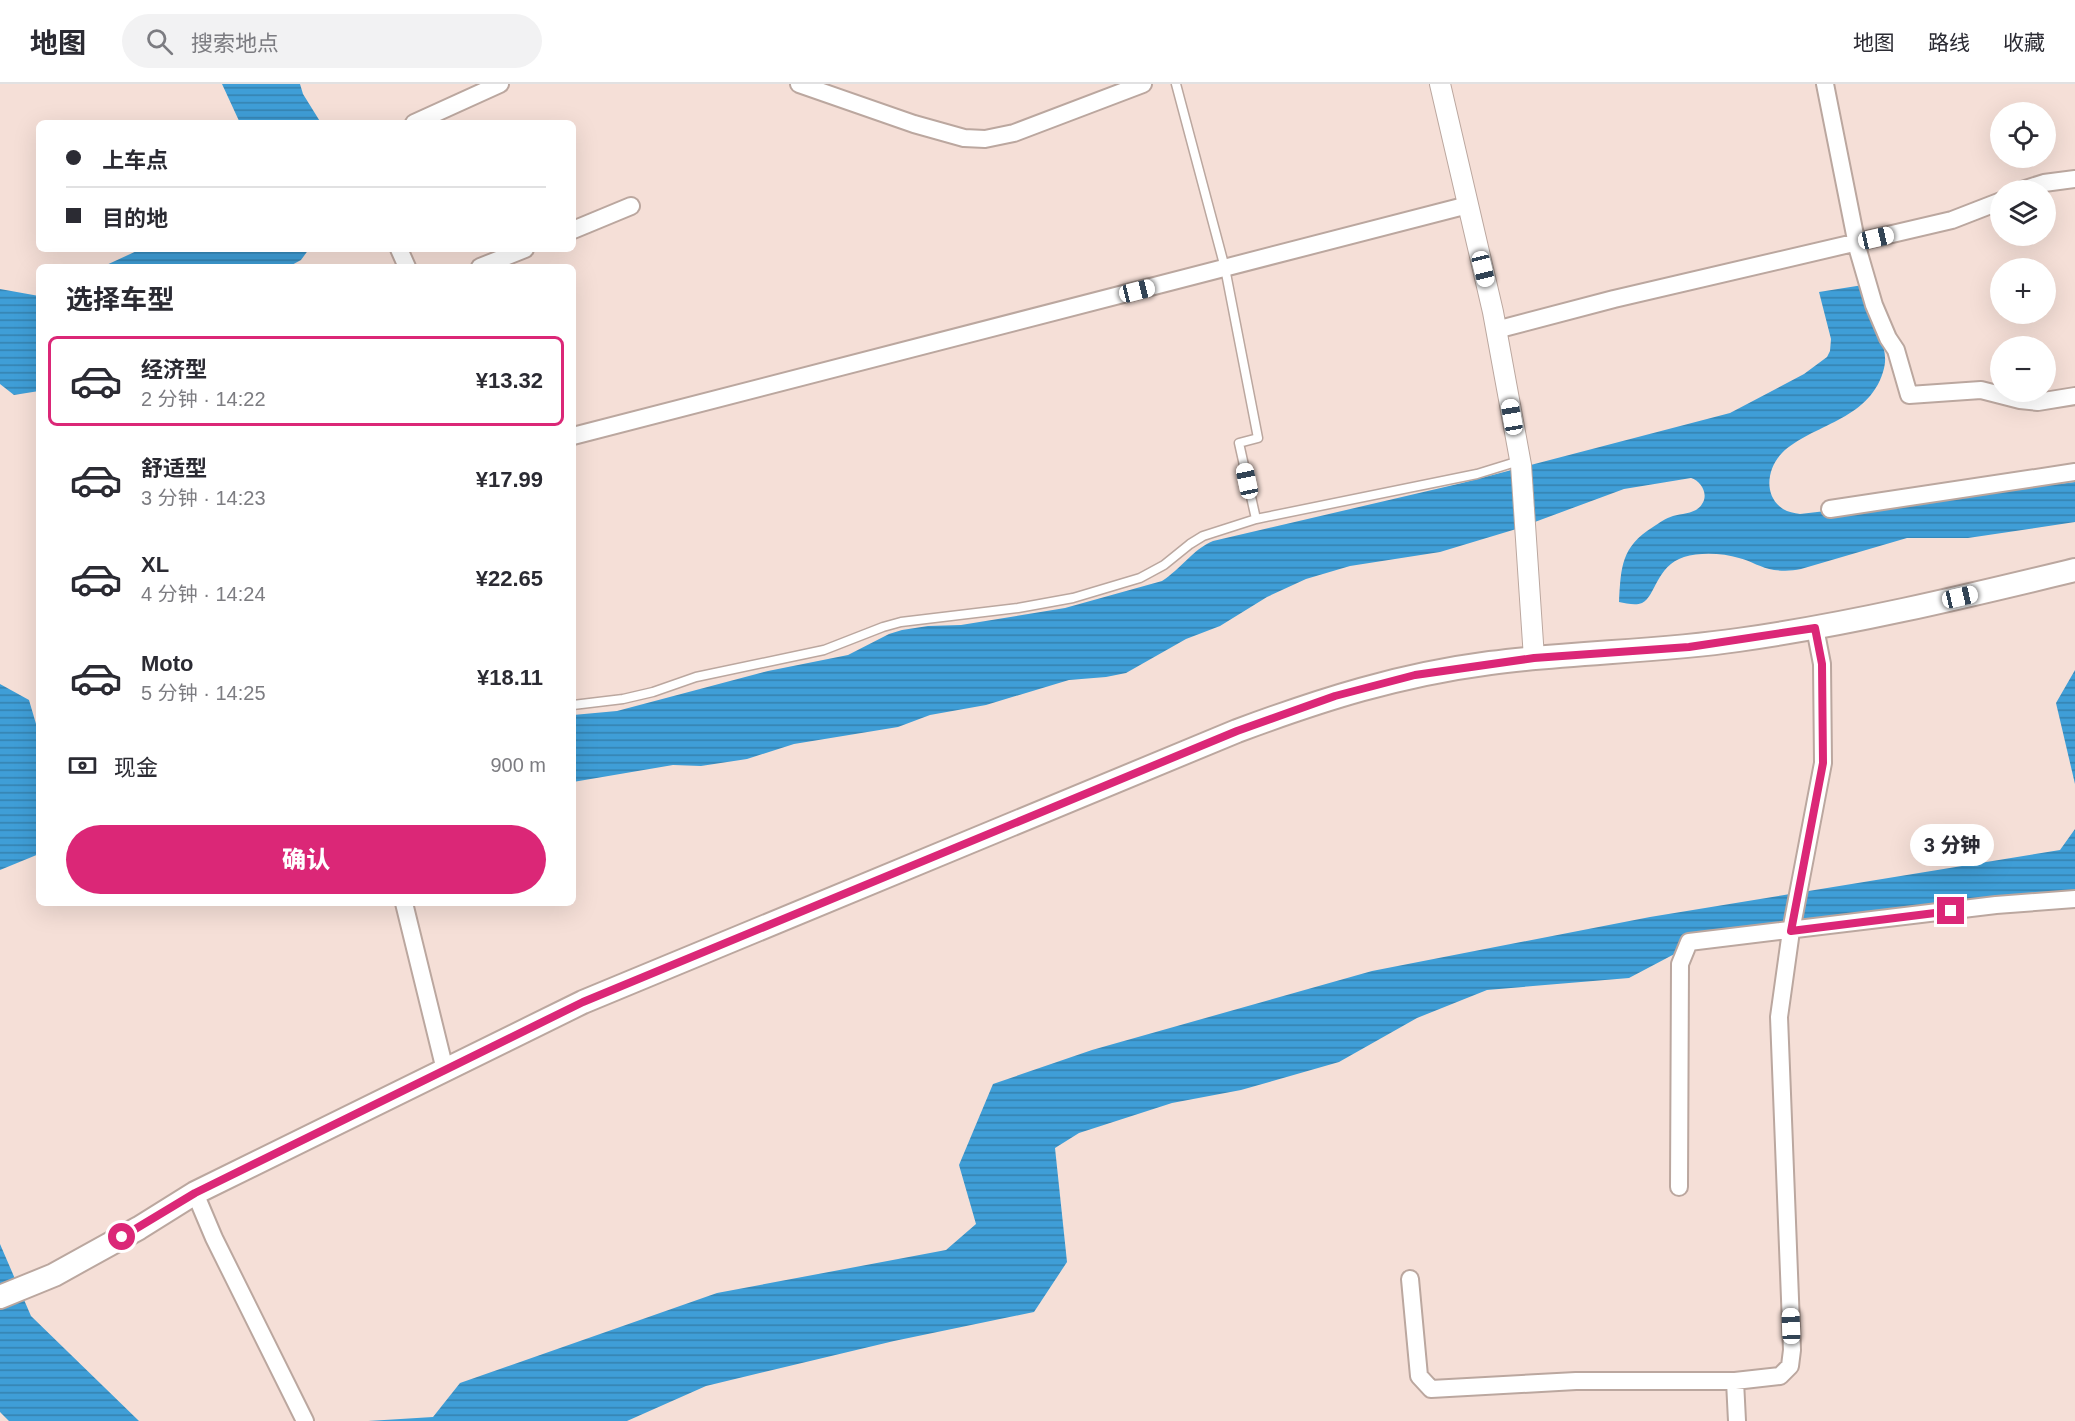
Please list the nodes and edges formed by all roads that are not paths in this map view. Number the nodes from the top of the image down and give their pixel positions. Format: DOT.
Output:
graph roads {
  1 [pos="500,84"];
  2 [pos="799,84"];
  3 [pos="1143,84"];
  4 [pos="1176,84"];
  5 [pos="1440,84"];
  6 [pos="1825,84"];
  7 [pos="421,120"];
  8 [pos="2075,179"];
  9 [pos="2056,181"];
  10 [pos="631,206"];
  11 [pos="1468,206"];
  12 [pos="1990,206"];
  13 [pos="576,229"];
  14 [pos="1857,242"];
  15 [pos="518,252"];
  16 [pos="488,264"];
  17 [pos="1225,268"];
  18 [pos="1496,330"];
  19 [pos="2075,396"];
  20 [pos="576,435"];
  21 [pos="1520,463"];
  22 [pos="2075,472"];
  23 [pos="1830,509"];
  24 [pos="1256,519"];
  25 [pos="2075,570"];
  26 [pos="1815,628"];
  27 [pos="1534,658"];
  28 [pos="576,705"];
  29 [pos="2075,899"];
  30 [pos="405,906"];
  31 [pos="1791,931"];
  32 [pos="445,1070"];
  33 [pos="1679,1187"];
  34 [pos="195,1193"];
  35 [pos="1410,1279"];
  36 [pos="0,1298"];
  37 [pos="1735,1381"];
  38 [pos="305,1421"];
  39 [pos="1737,1421"];
  1 -- 7 [label="street"];
  2 -- 3 [label="street"];
  4 -- 17 [label="lane"];
  5 -- 11 [label="street"];
  6 -- 14 [label="street"];
  8 -- 9 [label="street"];
  10 -- 13 [label="street"];
  11 -- 17 [label="street"];
  11 -- 18 [label="street"];
  12 -- 14 [label="street"];
  14 -- 18 [label="street"];
  14 -- 19 [label="street"];
  15 -- 16 [label="street"];
  17 -- 20 [label="street"];
  17 -- 24 [label="lane"];
  18 -- 21 [label="street"];
  21 -- 24 [label="lane"];
  21 -- 27 [label="street"];
  22 -- 23 [label="street"];
  24 -- 28 [label="lane"];
  25 -- 26 [label="main road"];
  26 -- 27 [label="main road"];
  26 -- 31 [label="street"];
  27 -- 32 [label="main road"];
  29 -- 31 [label="street"];
  30 -- 32 [label="street"];
  31 -- 33 [label="street"];
  31 -- 37 [label="street"];
  32 -- 34 [label="main road"];
  34 -- 36 [label="main road"];
  34 -- 38 [label="street"];
  35 -- 37 [label="street"];
  37 -- 39 [label="street"];
}
